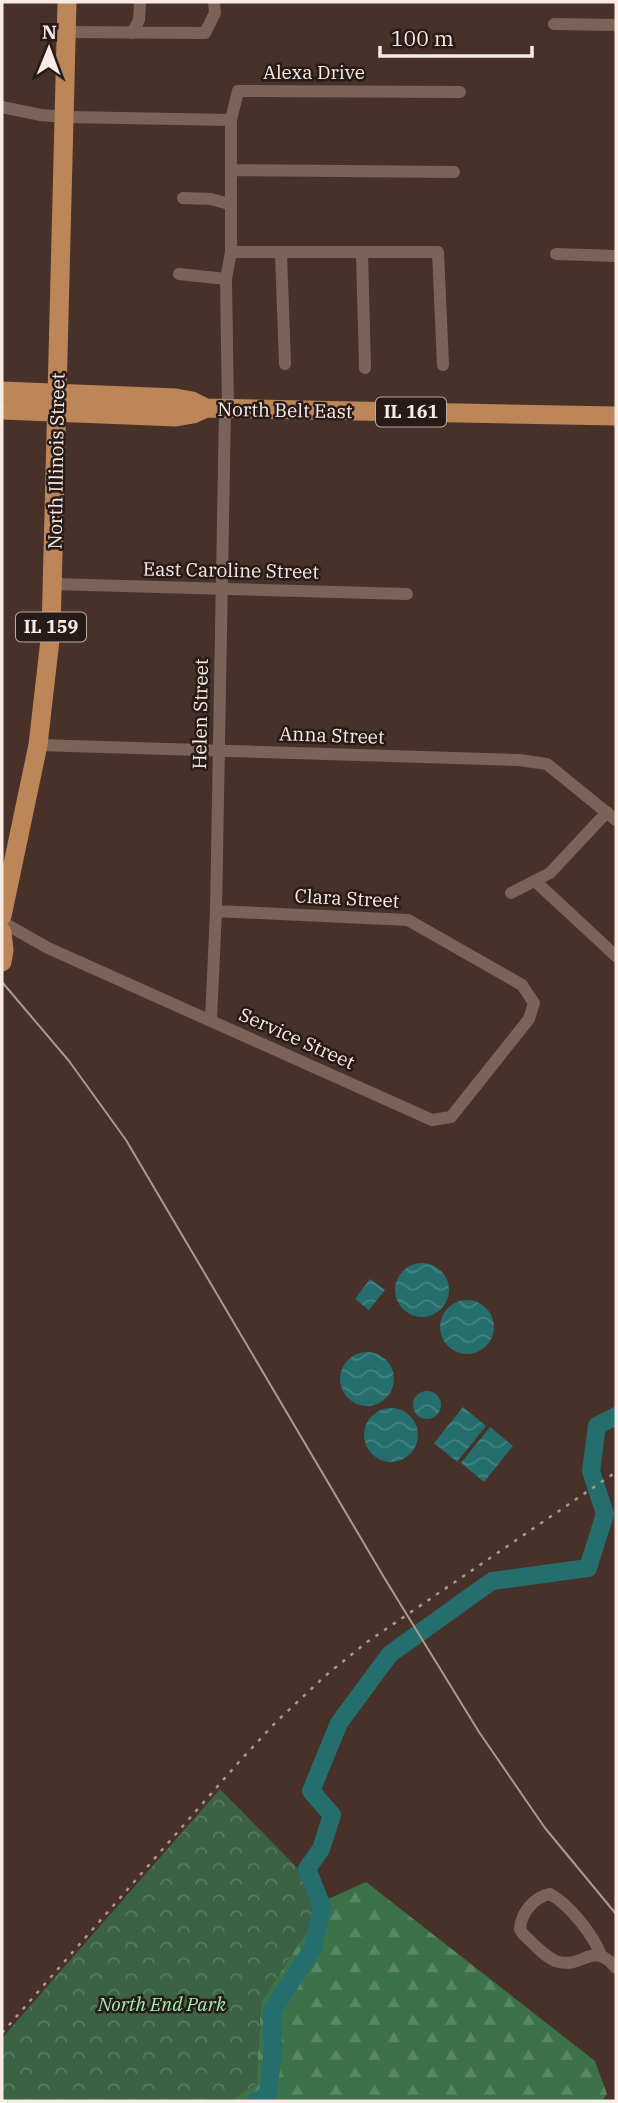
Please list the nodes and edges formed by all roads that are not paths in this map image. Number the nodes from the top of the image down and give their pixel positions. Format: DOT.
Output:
graph roads {
  1 [pos="67,2"];
  2 [pos="140,2"];
  3 [pos="214,2"];
  4 [pos="554,24"];
  5 [pos="616,25"];
  6 [pos="67,32"];
  7 [pos="132,33"];
  8 [pos="460,92"];
  9 [pos="2,107"];
  10 [pos="66,117"];
  11 [pos="231,120"];
  12 [pos="232,170"];
  13 [pos="454,172"];
  14 [pos="183,198"];
  15 [pos="229,204"];
  16 [pos="231,252"];
  17 [pos="362,253"];
  18 [pos="281,254"];
  19 [pos="556,254"];
  20 [pos="616,256"];
  21 [pos="179,274"];
  22 [pos="226,279"];
  23 [pos="285,364"];
  24 [pos="443,365"];
  25 [pos="365,368"];
  26 [pos="2,391"];
  27 [pos="56,404"];
  28 [pos="219,409"];
  29 [pos="2,410"];
  30 [pos="616,416"];
  31 [pos="53,584"];
  32 [pos="221,589"];
  33 [pos="407,594"];
  34 [pos="38,745"];
  35 [pos="218,750"];
  36 [pos="612,816"];
  37 [pos="535,881"];
  38 [pos="511,893"];
  39 [pos="216,911"];
  40 [pos="2,919"];
  41 [pos="2,932"];
  42 [pos="616,956"];
  43 [pos="2,962"];
  44 [pos="534,1003"];
  45 [pos="211,1020"];
  46 [pos="601,1955"];
  47 [pos="616,1968"];
  1 -- 6 [label="main road, North Illinois Street / IL 159"];
  2 -- 7 [label="street"];
  3 -- 7 [label="street"];
  4 -- 5 [label="street"];
  6 -- 7 [label="street"];
  6 -- 10 [label="main road, North Illinois Street / IL 159"];
  8 -- 11 [label="street, Alexa Drive"];
  9 -- 10 [label="street"];
  10 -- 11 [label="street"];
  10 -- 27 [label="main road, North Illinois Street / IL 159"];
  11 -- 12 [label="street, Helen Street"];
  12 -- 13 [label="street"];
  12 -- 15 [label="street, Helen Street"];
  14 -- 15 [label="street"];
  15 -- 16 [label="street, Helen Street"];
  16 -- 18 [label="street"];
  16 -- 22 [label="street, Helen Street"];
  17 -- 18 [label="street"];
  17 -- 24 [label="street"];
  17 -- 25 [label="street"];
  18 -- 23 [label="street"];
  19 -- 20 [label="street"];
  21 -- 22 [label="street"];
  22 -- 28 [label="street, Helen Street"];
  26 -- 27 [label="main road, IL 161"];
  27 -- 28 [label="main road, North Belt East / IL 161"];
  27 -- 29 [label="main road, IL 161"];
  27 -- 31 [label="main road, North Illinois Street / IL 159"];
  28 -- 30 [label="main road, North Belt East / IL 161"];
  28 -- 32 [label="street, Helen Street"];
  31 -- 32 [label="street, East Caroline Street"];
  31 -- 34 [label="main road, North Illinois Street / IL 159"];
  32 -- 33 [label="street, East Caroline Street"];
  32 -- 35 [label="street, Helen Street"];
  34 -- 35 [label="street, Anna Street"];
  34 -- 40 [label="main road, North Illinois Street / IL 159"];
  35 -- 36 [label="street, Anna Street"];
  35 -- 39 [label="street, Helen Street"];
  36 -- 37 [label="street, Anna Street"];
  37 -- 38 [label="street, Anna Street"];
  37 -- 42 [label="street"];
  39 -- 44 [label="street, Clara Street"];
  39 -- 45 [label="street, Helen Street"];
  40 -- 45 [label="street, Service Street"];
  41 -- 43 [label="main road"];
  44 -- 45 [label="street, Service Street"];
  46 -- 46 [label="street"];
  46 -- 47 [label="street"];
}
